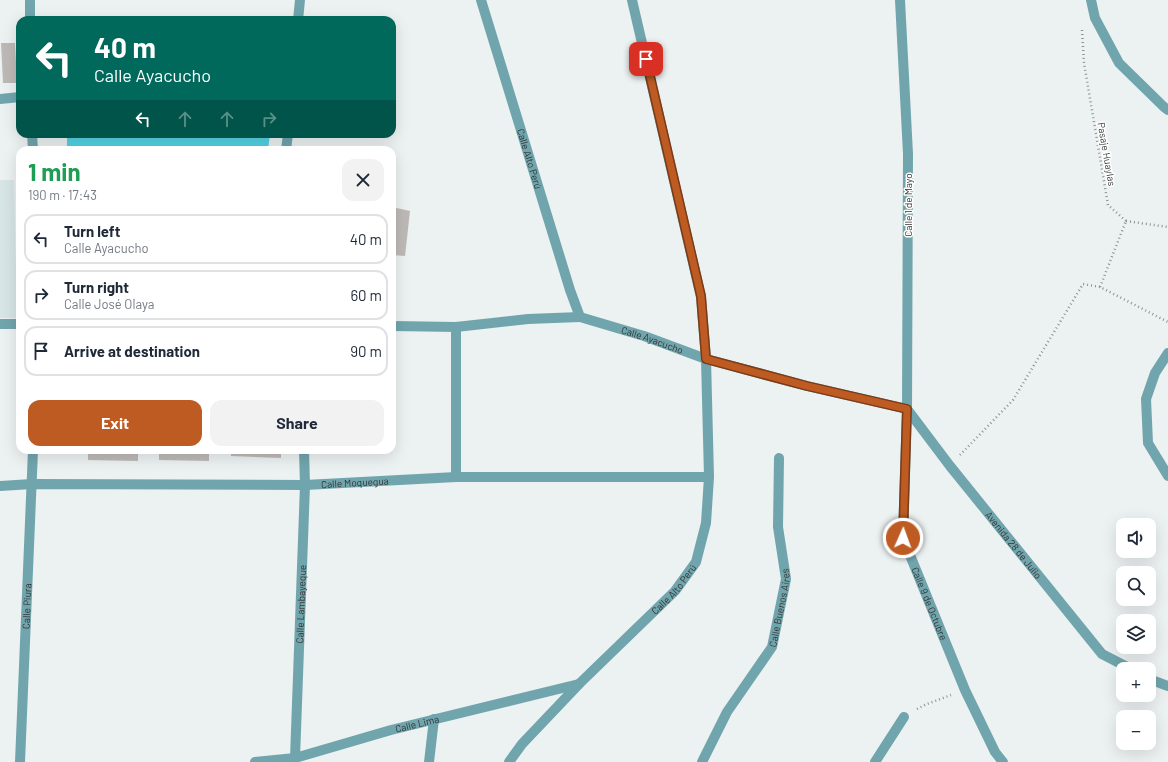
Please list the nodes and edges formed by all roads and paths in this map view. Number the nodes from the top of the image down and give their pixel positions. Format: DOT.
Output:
graph roads {
  1 [pos="30,0"];
  2 [pos="300,0"];
  3 [pos="481,0"];
  4 [pos="632,0"];
  5 [pos="900,0"];
  6 [pos="1091,0"];
  7 [pos="30,16"];
  8 [pos="298,16"];
  9 [pos="1095,18"];
  10 [pos="16,97"];
  11 [pos="0,99"];
  12 [pos="1168,110"];
  13 [pos="1126,221"];
  14 [pos="1168,227"];
  15 [pos="1100,287"];
  16 [pos="580,317"];
  17 [pos="1168,322"];
  18 [pos="0,324"];
  19 [pos="16,324"];
  20 [pos="396,326"];
  21 [pos="456,327"];
  22 [pos="1168,353"];
  23 [pos="706,359"];
  24 [pos="907,409"];
  25 [pos="33,454"];
  26 [pos="304,454"];
  27 [pos="779,458"];
  28 [pos="950,466"];
  29 [pos="1168,476"];
  30 [pos="456,477"];
  31 [pos="709,477"];
  32 [pos="32,484"];
  33 [pos="305,485"];
  34 [pos="0,486"];
  35 [pos="1117,662"];
  36 [pos="1156,682"];
  37 [pos="579,684"];
  38 [pos="1168,686"];
  39 [pos="965,690"];
  40 [pos="904,717"];
  41 [pos="434,720"];
  42 [pos="295,758"];
  43 [pos="20,762"];
  44 [pos="255,762"];
  45 [pos="429,762"];
  46 [pos="509,762"];
  47 [pos="702,762"];
  48 [pos="875,762"];
  49 [pos="1003,762"];
  1 -- 7 [label="street"];
  2 -- 8 [label="street"];
  3 -- 16 [label="street, Calle Alto Perú"];
  4 -- 23 [label="street, Calle Alto Perú"];
  5 -- 24 [label="street, Calle 1 de Mayo"];
  6 -- 9 [label="street"];
  9 -- 12 [label="street"];
  9 -- 13 [label="path, Pasaje Huaylas"];
  10 -- 11 [label="street"];
  13 -- 14 [label="path"];
  13 -- 15 [label="path"];
  15 -- 17 [label="path"];
  15 -- 28 [label="path"];
  16 -- 21 [label="street, Calle Ayacucho"];
  16 -- 23 [label="street, Calle Ayacucho"];
  18 -- 19 [label="street"];
  20 -- 21 [label="street, Calle Ayacucho"];
  21 -- 30 [label="street"];
  22 -- 29 [label="street"];
  23 -- 24 [label="street, Calle Ayacucho"];
  23 -- 31 [label="street, Calle Alto Perú"];
  24 -- 28 [label="street, Avenida 28 de Julio"];
  24 -- 39 [label="street, Calle 9 de Octubre"];
  25 -- 32 [label="street, Calle Piura"];
  26 -- 33 [label="street, Calle Lambayeque"];
  27 -- 47 [label="street, Calle Buenos Aires"];
  28 -- 35 [label="street, Avenida 28 de Julio"];
  30 -- 31 [label="street, Calle Moquegua"];
  30 -- 33 [label="street, Calle Moquegua"];
  31 -- 37 [label="street, Calle Alto Perú"];
  32 -- 33 [label="street, Calle Moquegua"];
  32 -- 34 [label="street, Calle Moquegua"];
  32 -- 43 [label="street, Calle Piura"];
  33 -- 42 [label="street, Calle Lambayeque"];
  36 -- 38 [label="street"];
  37 -- 41 [label="street, Calle Lima"];
  37 -- 46 [label="street, Calle Alto Perú"];
  39 -- 40 [label="path"];
  39 -- 49 [label="street, Calle 9 de Octubre"];
  40 -- 48 [label="street"];
  41 -- 42 [label="street, Calle Lima"];
  41 -- 45 [label="street"];
  42 -- 44 [label="street, Calle Lima"];
}
